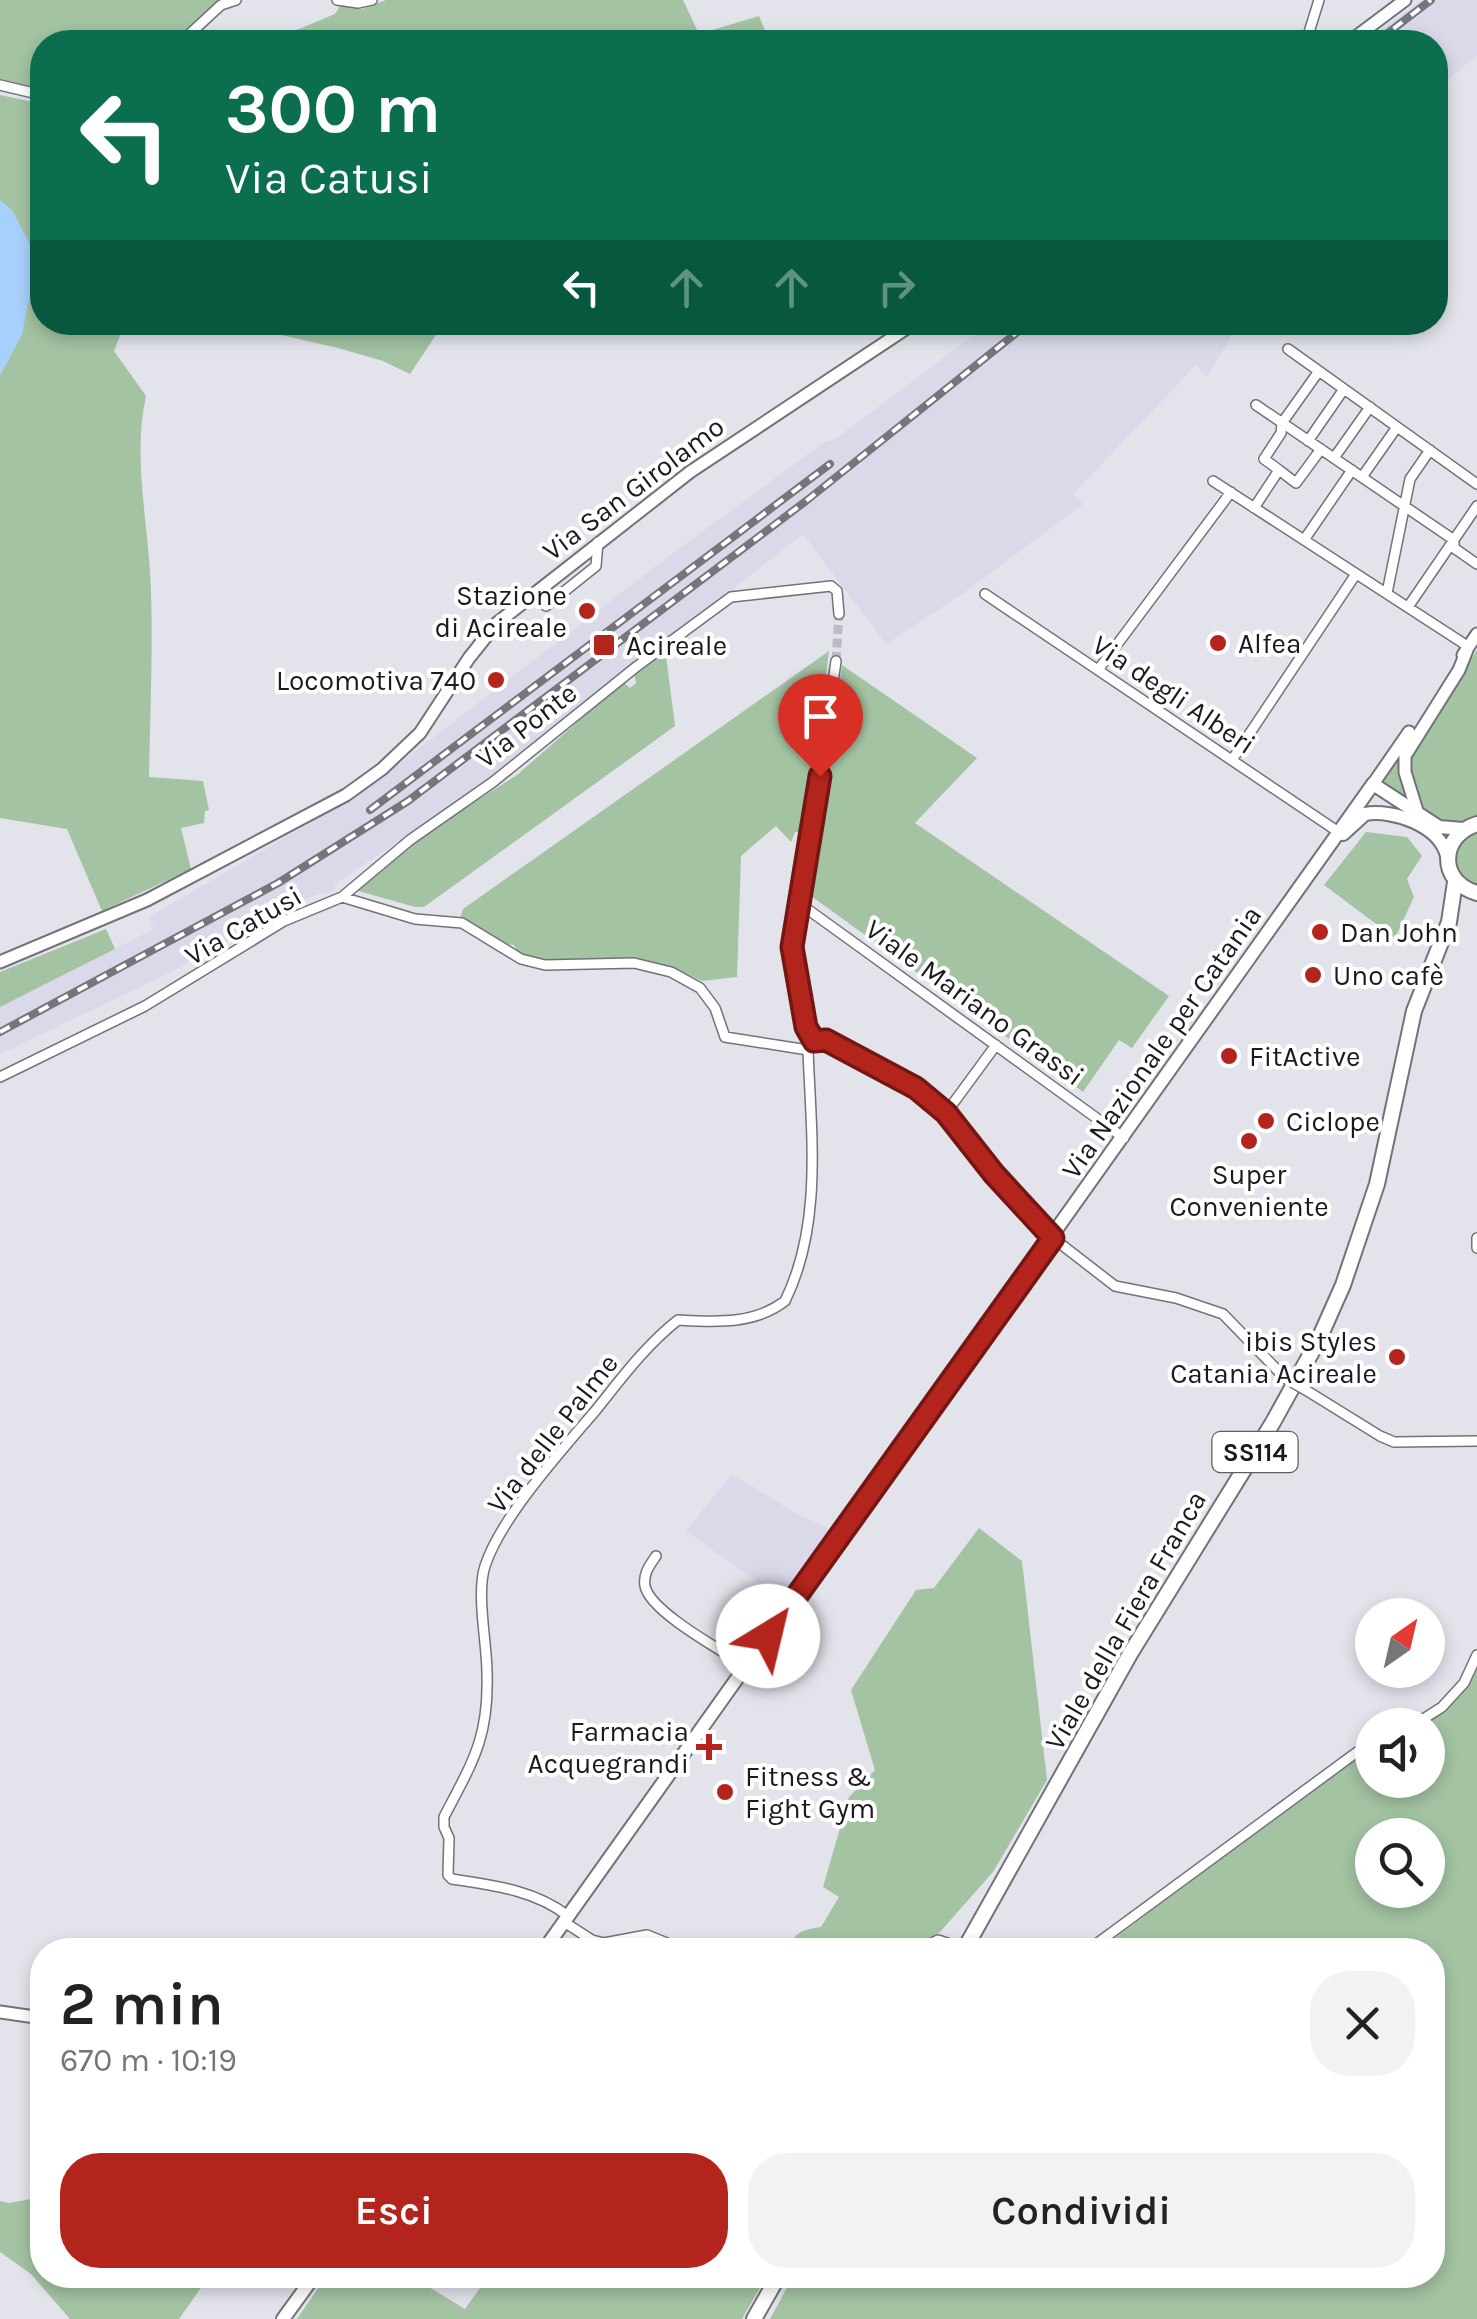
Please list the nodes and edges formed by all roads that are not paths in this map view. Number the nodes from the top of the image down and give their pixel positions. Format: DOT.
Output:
graph roads {
  1 [pos="236,0"];
  2 [pos="337,0"];
  3 [pos="372,0"];
  4 [pos="1319,0"];
  5 [pos="1405,0"];
  6 [pos="194,30"];
  7 [pos="1310,30"];
  8 [pos="1364,30"];
  9 [pos="0,85"];
  10 [pos="30,92"];
  11 [pos="896,335"];
  12 [pos="1288,349"];
  13 [pos="1319,371"];
  14 [pos="1344,389"];
  15 [pos="1256,405"];
  16 [pos="1370,407"];
  17 [pos="1282,423"];
  18 [pos="1398,427"];
  19 [pos="1308,441"];
  20 [pos="1321,449"];
  21 [pos="1430,450"];
  22 [pos="1334,458"];
  23 [pos="1279,470"];
  24 [pos="1352,470"];
  25 [pos="1362,477"];
  26 [pos="1213,481"];
  27 [pos="1477,484"];
  28 [pos="1231,492"];
  29 [pos="1404,506"];
  30 [pos="1477,506"];
  31 [pos="1254,508"];
  32 [pos="1304,540"];
  33 [pos="1454,540"];
  34 [pos="598,542"];
  35 [pos="1477,564"];
  36 [pos="1356,574"];
  37 [pos="535,592"];
  38 [pos="1387,593"];
  39 [pos="985,594"];
  40 [pos="1408,607"];
  41 [pos="839,614"];
  42 [pos="1477,634"];
  43 [pos="1468,649"];
  44 [pos="836,661"];
  45 [pos="1098,670"];
  46 [pos="1232,760"];
  47 [pos="1373,784"];
  48 [pos="1412,817"];
  49 [pos="1473,825"];
  50 [pos="1340,833"];
  51 [pos="1447,856"];
  52 [pos="1456,882"];
  53 [pos="1477,894"];
  54 [pos="342,898"];
  55 [pos="799,902"];
  56 [pos="1449,922"];
  57 [pos="0,962"];
  58 [pos="996,1045"];
  59 [pos="811,1046"];
  60 [pos="0,1076"];
  61 [pos="946,1113"];
  62 [pos="1124,1138"];
  63 [pos="1053,1238"];
  64 [pos="1477,1238"];
  65 [pos="1477,1248"];
  66 [pos="1477,1441"];
  67 [pos="656,1556"];
  68 [pos="1477,1655"];
  69 [pos="746,1666"];
  70 [pos="1442,1708"];
  71 [pos="1355,1754"];
  72 [pos="566,1919"];
  73 [pos="553,1938"];
  74 [pos="590,1938"];
  75 [pos="973,1938"];
  76 [pos="1104,1938"];
  77 [pos="0,2012"];
  78 [pos="30,2016"];
  79 [pos="306,2288"];
  80 [pos="772,2288"];
  81 [pos="283,2319"];
  82 [pos="754,2319"];
  1 -- 6 [label="street"];
  2 -- 3 [label="street"];
  4 -- 7 [label="street"];
  5 -- 8 [label="street"];
  9 -- 10 [label="street"];
  11 -- 34 [label="street, Via San Girolamo"];
  12 -- 13 [label="street"];
  13 -- 14 [label="street"];
  13 -- 17 [label="street"];
  14 -- 16 [label="street"];
  14 -- 19 [label="street"];
  15 -- 17 [label="street"];
  16 -- 18 [label="street"];
  16 -- 22 [label="street"];
  17 -- 19 [label="street"];
  17 -- 23 [label="street"];
  18 -- 21 [label="street"];
  18 -- 25 [label="street"];
  19 -- 20 [label="street"];
  20 -- 22 [label="street"];
  20 -- 23 [label="street"];
  21 -- 27 [label="street"];
  21 -- 29 [label="street"];
  22 -- 24 [label="street"];
  23 -- 31 [label="street"];
  24 -- 25 [label="street"];
  24 -- 32 [label="street"];
  25 -- 29 [label="street"];
  26 -- 28 [label="street"];
  28 -- 31 [label="street"];
  28 -- 45 [label="street"];
  29 -- 33 [label="street"];
  29 -- 38 [label="street"];
  30 -- 33 [label="street"];
  31 -- 32 [label="street"];
  32 -- 36 [label="street"];
  33 -- 35 [label="street"];
  33 -- 40 [label="street"];
  34 -- 37 [label="street, Via San Girolamo"];
  34 -- 37 [label="street"];
  36 -- 38 [label="street"];
  36 -- 46 [label="street"];
  37 -- 57 [label="street, Via San Girolamo"];
  38 -- 40 [label="street"];
  39 -- 45 [label="street, Via degli Alberi"];
  40 -- 43 [label="street"];
  41 -- 54 [label="street, Via Ponte"];
  42 -- 43 [label="street"];
  43 -- 47 [label="street, Via Nazionale per Catania"];
  43 -- 48 [label="street"];
  44 -- 55 [label="street"];
  45 -- 46 [label="street, Via degli Alberi"];
  46 -- 50 [label="street, Via degli Alberi"];
  47 -- 48 [label="main road"];
  47 -- 50 [label="main road, Via Nazionale per Catania"];
  48 -- 49 [label="main road"];
  48 -- 50 [label="main road"];
  48 -- 51 [label="main road"];
  49 -- 51 [label="main road"];
  50 -- 62 [label="main road, Via Nazionale per Catania"];
  51 -- 52 [label="main road"];
  52 -- 53 [label="main road"];
  52 -- 56 [label="main road"];
  53 -- 56 [label="main road"];
  54 -- 59 [label="street, Via Catusi"];
  54 -- 60 [label="street, Via Catusi"];
  55 -- 58 [label="street, Viale Mariano Grassi"];
  55 -- 59 [label="street"];
  56 -- 75 [label="main road, Viale della Fiera Franca / SS114"];
  58 -- 61 [label="street"];
  58 -- 62 [label="street, Viale Mariano Grassi"];
  59 -- 61 [label="street, Via Catusi"];
  59 -- 72 [label="street, Via delle Palme"];
  61 -- 63 [label="street, Via Catusi"];
  62 -- 63 [label="main road, Via Nazionale per Catania"];
  63 -- 66 [label="street, Via Catusi, bridge"];
  63 -- 69 [label="main road, Via Nazionale per Catania"];
  64 -- 65 [label="street"];
  67 -- 69 [label="street"];
  68 -- 70 [label="street"];
  69 -- 72 [label="main road, Via Nazionale per Catania"];
  71 -- 76 [label="street"];
  72 -- 73 [label="main road, Via Nazionale per Catania"];
  72 -- 74 [label="street"];
  77 -- 78 [label="street"];
  79 -- 81 [label="main road"];
  80 -- 82 [label="main road"];
}
